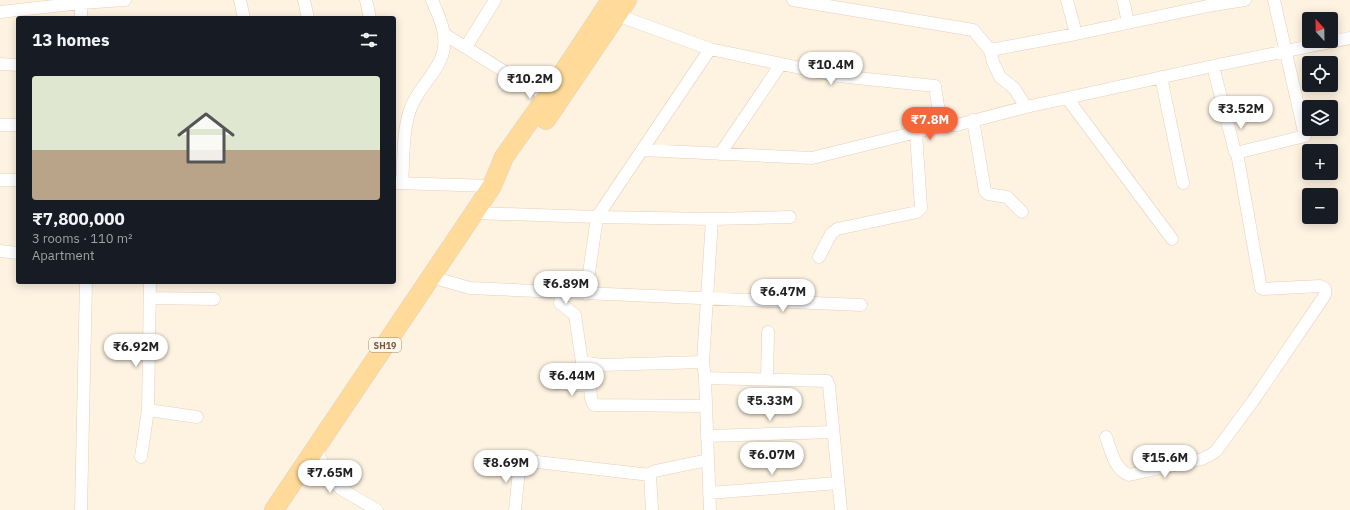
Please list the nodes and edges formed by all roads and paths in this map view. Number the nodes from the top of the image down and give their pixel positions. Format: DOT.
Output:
graph roads {
  1 [pos="125,0"];
  2 [pos="240,0"];
  3 [pos="304,0"];
  4 [pos="366,0"];
  5 [pos="432,0"];
  6 [pos="495,0"];
  7 [pos="793,0"];
  8 [pos="1067,0"];
  9 [pos="1123,0"];
  10 [pos="1245,0"];
  11 [pos="1274,0"];
  12 [pos="81,2"];
  13 [pos="1212,3"];
  14 [pos="618,5"];
  15 [pos="0,12"];
  16 [pos="25,14"];
  17 [pos="81,16"];
  18 [pos="244,16"];
  19 [pos="308,16"];
  20 [pos="370,16"];
  21 [pos="1128,22"];
  22 [pos="444,34"];
  23 [pos="1076,34"];
  24 [pos="1350,38"];
  25 [pos="466,47"];
  26 [pos="710,50"];
  27 [pos="990,50"];
  28 [pos="1285,51"];
  29 [pos="0,64"];
  30 [pos="781,64"];
  31 [pos="16,65"];
  32 [pos="1213,66"];
  33 [pos="1161,77"];
  34 [pos="1067,98"];
  35 [pos="553,99"];
  36 [pos="1026,107"];
  37 [pos="973,120"];
  38 [pos="16,124"];
  39 [pos="0,125"];
  40 [pos="941,126"];
  41 [pos="916,133"];
  42 [pos="642,150"];
  43 [pos="1237,153"];
  44 [pos="720,154"];
  45 [pos="16,180"];
  46 [pos="1,182"];
  47 [pos="398,183"];
  48 [pos="493,183"];
  49 [pos="1183,183"];
  50 [pos="1022,212"];
  51 [pos="474,213"];
  52 [pos="597,217"];
  53 [pos="790,217"];
  54 [pos="712,219"];
  55 [pos="1172,238"];
  56 [pos="0,251"];
  57 [pos="16,251"];
  58 [pos="819,257"];
  59 [pos="431,277"];
  60 [pos="86,284"];
  61 [pos="150,284"];
  62 [pos="563,293"];
  63 [pos="586,294"];
  64 [pos="150,298"];
  65 [pos="706,298"];
  66 [pos="214,299"];
  67 [pos="861,305"];
  68 [pos="768,332"];
  69 [pos="703,362"];
  70 [pos="593,364"];
  71 [pos="705,378"];
  72 [pos="767,379"];
  73 [pos="555,383"];
  74 [pos="590,386"];
  75 [pos="706,406"];
  76 [pos="148,410"];
  77 [pos="197,417"];
  78 [pos="833,432"];
  79 [pos="707,436"];
  80 [pos="1106,436"];
  81 [pos="316,448"];
  82 [pos="142,457"];
  83 [pos="487,458"];
  84 [pos="520,460"];
  85 [pos="708,460"];
  86 [pos="650,475"];
  87 [pos="838,483"];
  88 [pos="709,493"];
  89 [pos="81,510"];
  90 [pos="274,510"];
  91 [pos="377,510"];
  92 [pos="515,510"];
  93 [pos="652,510"];
  94 [pos="710,510"];
  95 [pos="841,510"];
  1 -- 12 [label="street"];
  2 -- 18 [label="street"];
  3 -- 19 [label="street"];
  4 -- 20 [label="street"];
  5 -- 22 [label="street"];
  6 -- 25 [label="street"];
  7 -- 27 [label="street"];
  8 -- 23 [label="street"];
  9 -- 21 [label="street"];
  10 -- 13 [label="street"];
  11 -- 28 [label="street"];
  12 -- 16 [label="street"];
  12 -- 17 [label="street"];
  13 -- 21 [label="street"];
  14 -- 26 [label="street"];
  14 -- 35 [label="main road, SH19"];
  15 -- 16 [label="street"];
  21 -- 23 [label="street"];
  22 -- 25 [label="street"];
  22 -- 47 [label="street"];
  23 -- 27 [label="street"];
  24 -- 28 [label="street"];
  25 -- 35 [label="street"];
  26 -- 30 [label="street"];
  26 -- 42 [label="street"];
  27 -- 36 [label="street"];
  28 -- 32 [label="street"];
  28 -- 43 [label="street"];
  29 -- 31 [label="street"];
  30 -- 40 [label="street"];
  30 -- 44 [label="street"];
  32 -- 33 [label="street"];
  32 -- 43 [label="street"];
  33 -- 34 [label="street"];
  33 -- 49 [label="street"];
  34 -- 36 [label="street"];
  34 -- 55 [label="street"];
  35 -- 48 [label="main road, SH19"];
  36 -- 37 [label="street"];
  37 -- 40 [label="street"];
  37 -- 50 [label="street"];
  38 -- 39 [label="street"];
  40 -- 41 [label="street"];
  41 -- 44 [label="street"];
  41 -- 58 [label="street"];
  42 -- 44 [label="street"];
  42 -- 52 [label="street"];
  43 -- 80 [label="street"];
  45 -- 46 [label="street"];
  47 -- 48 [label="street"];
  48 -- 51 [label="main road, SH19"];
  51 -- 52 [label="street"];
  51 -- 59 [label="main road, SH19"];
  52 -- 54 [label="street"];
  52 -- 63 [label="street"];
  53 -- 54 [label="street"];
  54 -- 65 [label="street"];
  56 -- 57 [label="street"];
  59 -- 62 [label="street"];
  59 -- 81 [label="main road, SH19"];
  60 -- 89 [label="street"];
  61 -- 64 [label="street"];
  62 -- 63 [label="street"];
  62 -- 70 [label="street"];
  63 -- 65 [label="street"];
  64 -- 66 [label="street"];
  64 -- 76 [label="street"];
  65 -- 67 [label="street"];
  65 -- 69 [label="street"];
  68 -- 72 [label="street"];
  69 -- 70 [label="street"];
  69 -- 71 [label="street"];
  70 -- 74 [label="street"];
  71 -- 72 [label="street"];
  71 -- 75 [label="street"];
  72 -- 78 [label="street"];
  73 -- 74 [label="street"];
  74 -- 75 [label="street"];
  75 -- 79 [label="street"];
  76 -- 77 [label="street"];
  76 -- 82 [label="street"];
  78 -- 79 [label="street"];
  78 -- 87 [label="street"];
  79 -- 85 [label="street"];
  81 -- 90 [label="main road, SH19"];
  81 -- 91 [label="street"];
  83 -- 84 [label="street"];
  84 -- 86 [label="street"];
  84 -- 92 [label="street"];
  85 -- 86 [label="street"];
  85 -- 88 [label="street"];
  86 -- 93 [label="street"];
  87 -- 88 [label="street"];
  87 -- 95 [label="street"];
  88 -- 94 [label="street"];
}
